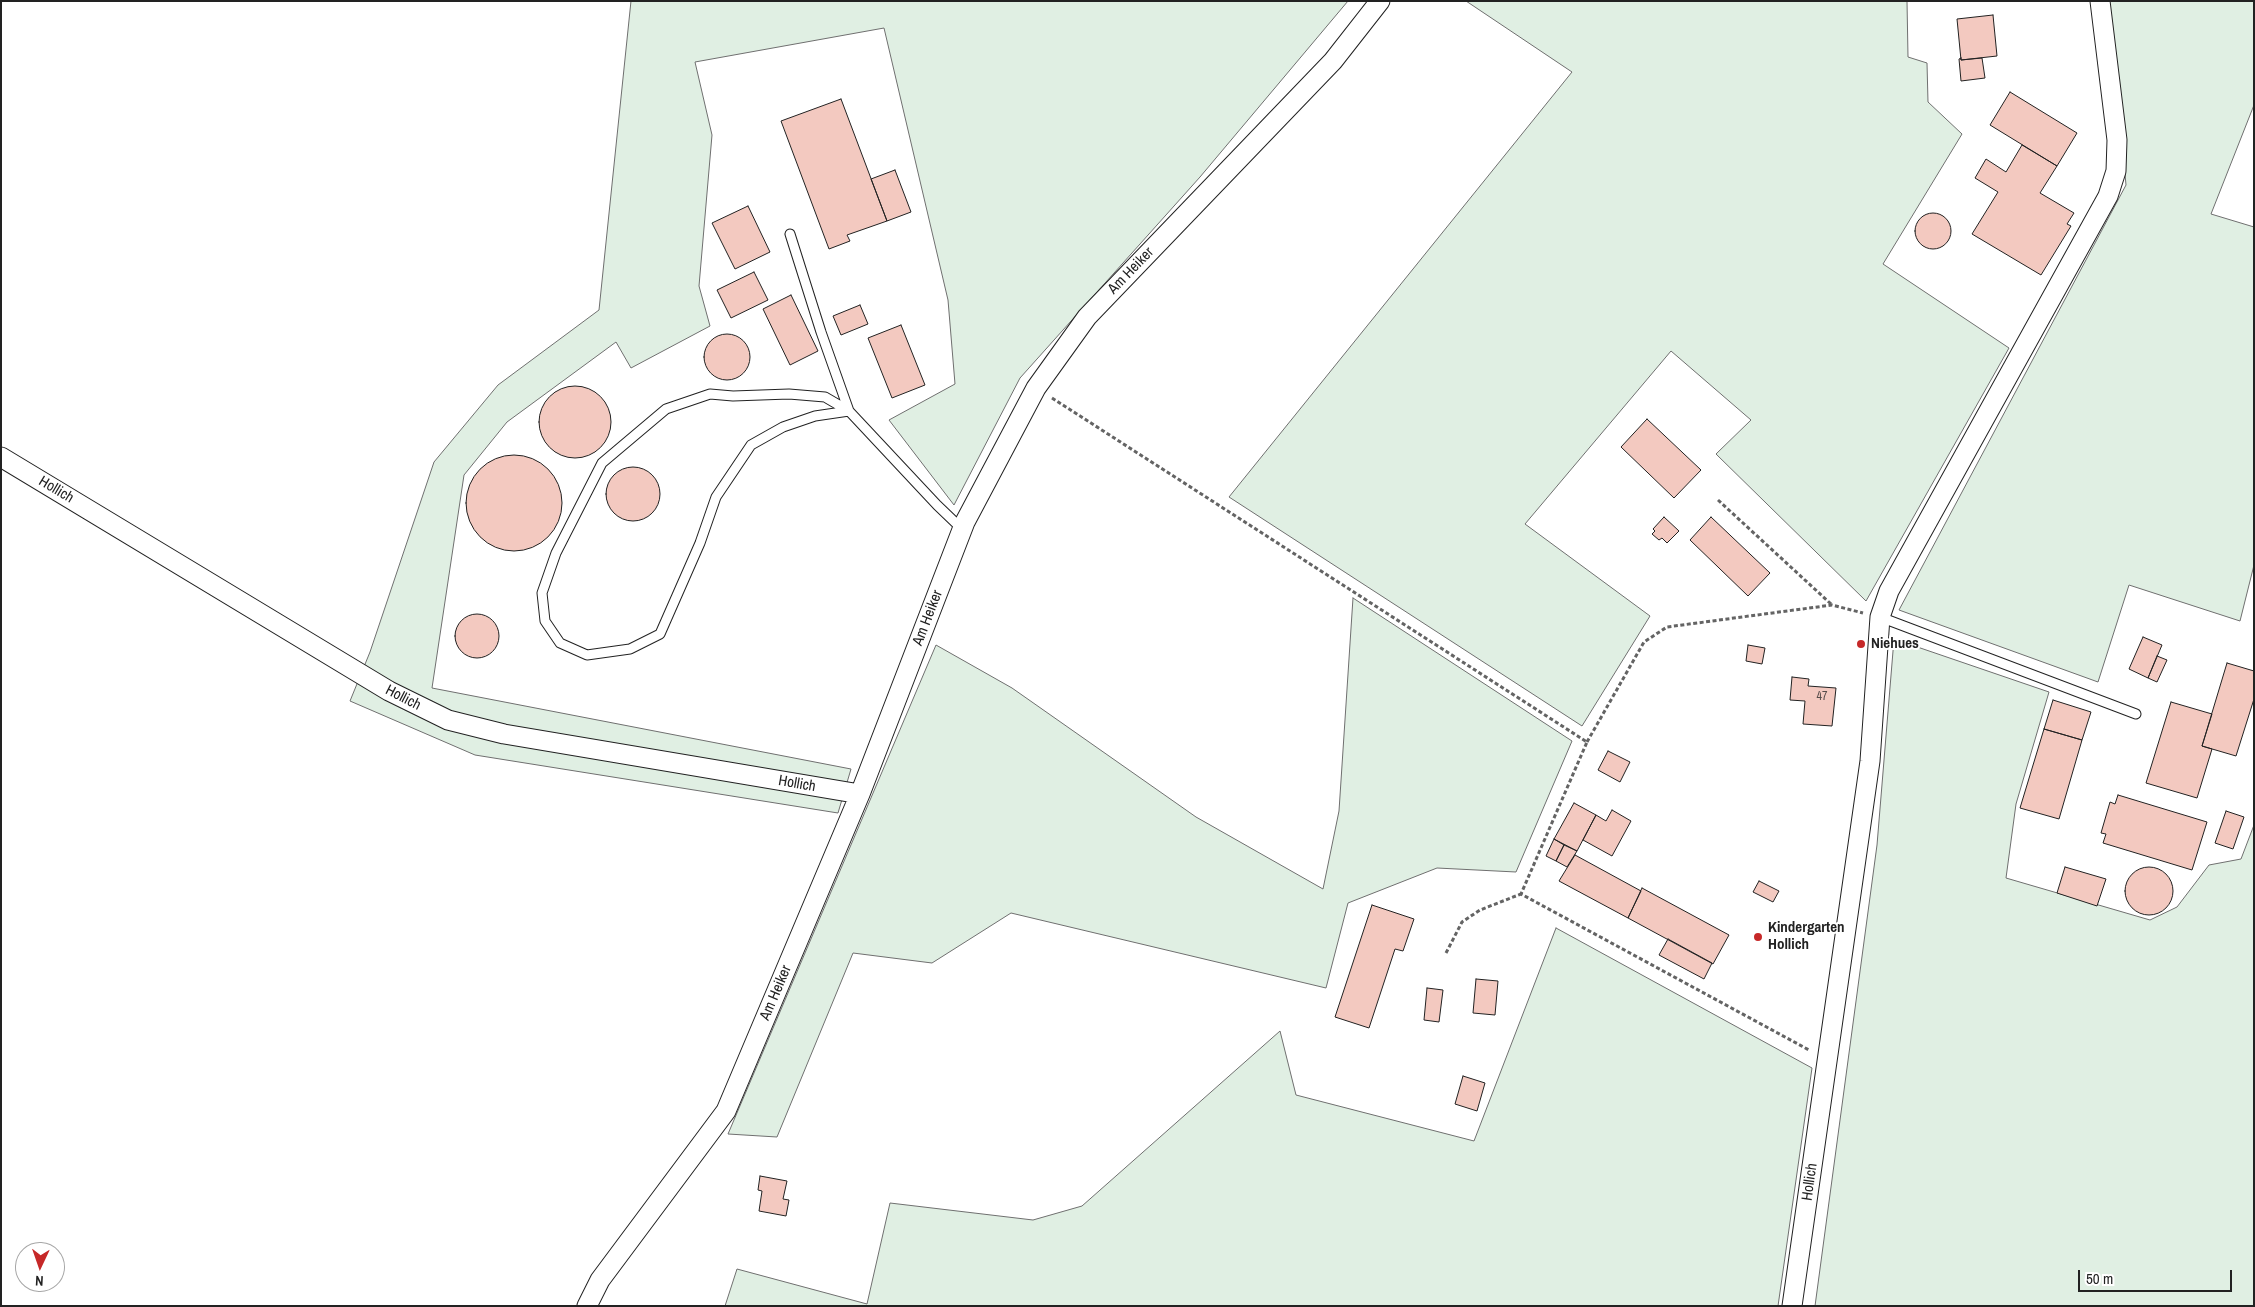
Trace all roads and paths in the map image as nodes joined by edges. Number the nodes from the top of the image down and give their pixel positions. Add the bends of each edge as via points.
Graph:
1 (1380, 1) edge
2 (2100, 1) edge
3 (790, 234) dead end
4 (1036, 388) junction
5 (850, 411) junction
6 (1, 457) edge
7 (1718, 500) dead end
8 (962, 528) junction
9 (1832, 605) junction
10 (1880, 617) junction
11 (2136, 714) dead end
12 (1587, 742) junction
13 (860, 794) junction
14 (1521, 894) junction
15 (1446, 952) dead end
16 (1828, 1058) junction
17 (587, 1306) edge
18 (1792, 1306) edge

1 - 4 street, Am Heiker via 1333,61 1087,316
2 - 10 street, Hollich via 2117,140 2116,171 2108,196 1889,591
3 - 5 lane
4 - 8 street, Am Heiker
4 - 12 path
5 - 5 lane via 815,416 783,427 751,445 716,497 700,543 660,634 630,649 587,655 560,642 544,621 542,593 556,553 602,463 666,409 710,394 789,394 825,397
5 - 8 lane
6 - 13 street, Hollich via 380,686 448,720 504,734
7 - 9 path
8 - 13 street, Am Heiker
9 - 10 path
9 - 12 path via 1667,627 1644,642
10 - 11 lane
10 - 16 street, Hollich via 1870,761
12 - 14 path
13 - 17 street, Am Heiker via 726,1111 600,1280
14 - 15 path via 1480,910 1462,922
14 - 16 path via 1786,1039
16 - 18 street, Hollich

